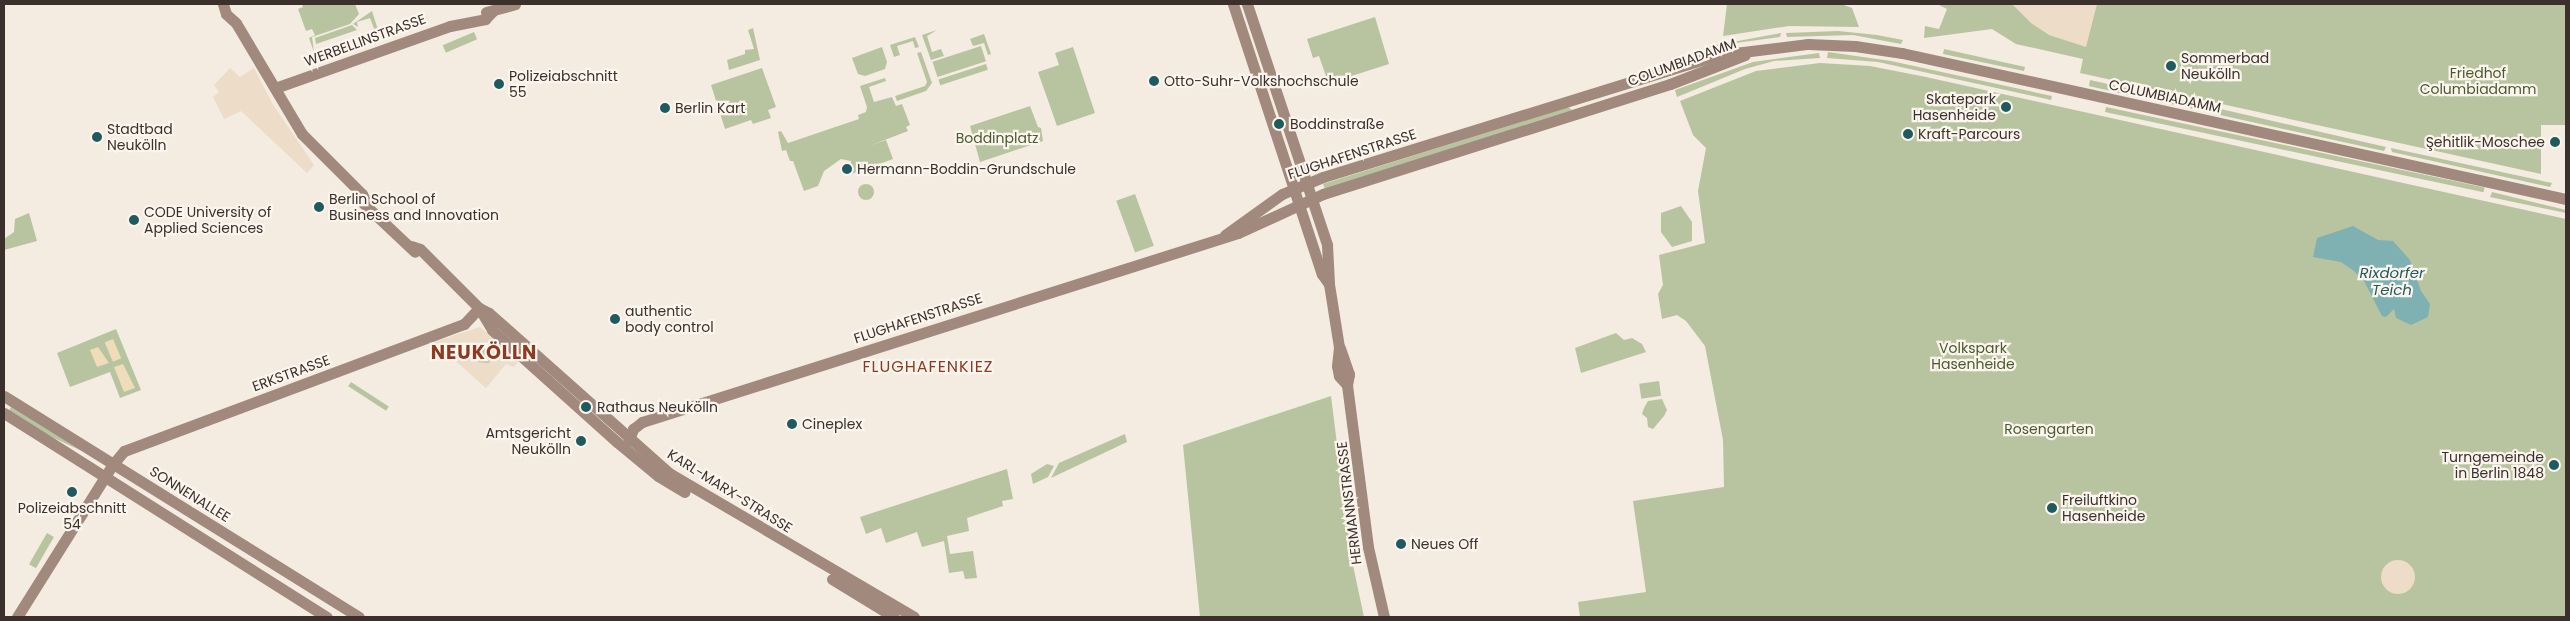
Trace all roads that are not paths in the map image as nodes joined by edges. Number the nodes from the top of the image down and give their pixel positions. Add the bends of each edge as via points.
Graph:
1 (224, 4) edge
2 (515, 4) edge
3 (1233, 4) edge
4 (1247, 4) edge
5 (1756, 51) junction
6 (1614, 86) joint
7 (275, 88) junction
8 (1573, 99) junction
9 (1618, 102) joint
10 (1578, 114) junction
11 (1307, 182) junction
12 (1294, 188) junction
13 (1312, 199) junction
14 (2566, 199) edge
15 (1299, 205) junction
16 (1225, 235) junction
17 (1329, 284) junction
18 (479, 308) junction
19 (4, 396) edge
20 (4, 413) edge
21 (613, 438) junction
22 (629, 440) junction
23 (637, 460) junction
24 (113, 464) junction
25 (104, 477) junction
26 (830, 574) junction
27 (17, 617) edge
28 (327, 617) edge
29 (359, 617) edge
30 (894, 617) edge
31 (914, 617) edge
32 (1384, 617) edge

1 - 7 main road, KARL-MARX-STRASSE via 234,13 236,23
2 - 7 main road, WERBELLINSTRASSE via 492,12 486,19 466,22
3 - 12 main road, HERMANNSTRASSE
4 - 11 main road, HERMANNSTRASSE
5 - 6 main road, COLUMBIADAMM via 1718,55
5 - 9 main road, COLUMBIADAMM
5 - 14 main road, COLUMBIADAMM via 1823,44 1887,50
6 - 8 main road, FLUGHAFENSTRASSE
7 - 18 main road, KARL-MARX-STRASSE via 315,159
8 - 10 main road
8 - 11 main road, FLUGHAFENSTRASSE
9 - 10 main road, FLUGHAFENSTRASSE
10 - 13 main road, FLUGHAFENSTRASSE
11 - 12 main road, FLUGHAFENSTRASSE
11 - 13 main road, HERMANNSTRASSE
12 - 15 main road, HERMANNSTRASSE
12 - 16 main road, FLUGHAFENSTRASSE via 1259,208
13 - 15 main road, FLUGHAFENSTRASSE
13 - 17 main road, HERMANNSTRASSE via 1327,245
15 - 16 main road, FLUGHAFENSTRASSE via 1238,233
15 - 17 main road, HERMANNSTRASSE via 1322,274
16 - 22 main road, FLUGHAFENSTRASSE via 642,422
17 - 32 main road, HERMANNSTRASSE via 1339,347 1347,364 1347,385 1371,562
18 - 21 main road, KARL-MARX-STRASSE via 492,330
18 - 22 main road, KARL-MARX-STRASSE
18 - 24 main road, ERKSTRASSE via 464,324 124,451
19 - 24 main road, SONNENALLEE
20 - 25 main road
21 - 22 main road
21 - 23 main road, KARL-MARX-STRASSE
22 - 23 main road
22 - 26 main road, KARL-MARX-STRASSE via 682,482
23 - 26 main road, KARL-MARX-STRASSE via 667,481
24 - 25 main road, ERKSTRASSE
24 - 29 main road, SONNENALLEE
25 - 27 main road, ERKSTRASSE
25 - 28 main road
26 - 30 main road, KARL-MARX-STRASSE
26 - 31 main road, KARL-MARX-STRASSE

